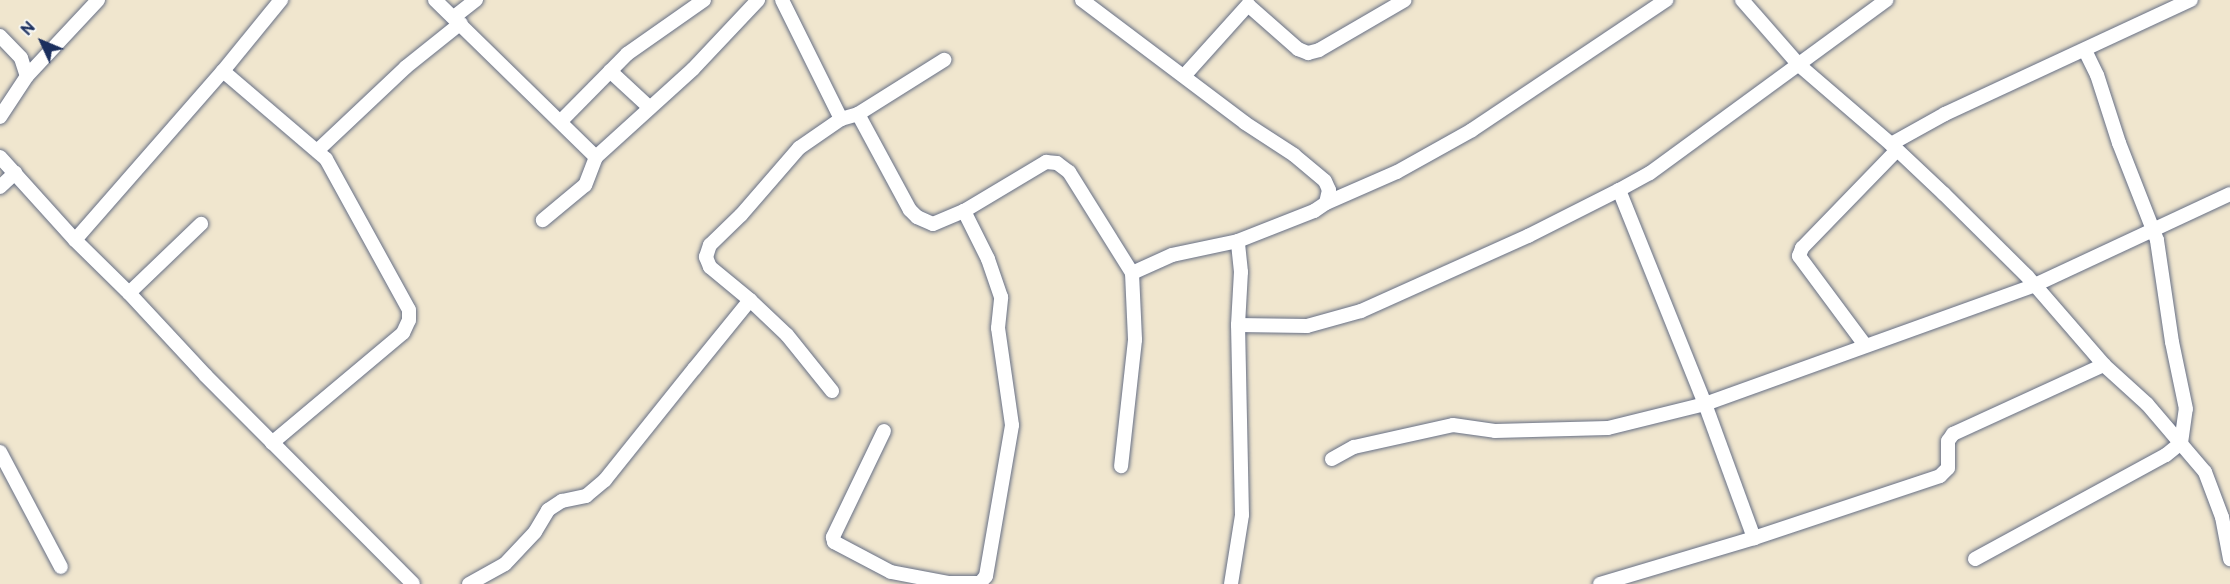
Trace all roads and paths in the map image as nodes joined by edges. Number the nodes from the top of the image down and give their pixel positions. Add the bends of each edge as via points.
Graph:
1 (98, 0) edge
2 (281, 0) edge
3 (435, 0) edge
4 (476, 0) edge
5 (704, 0) edge
6 (758, 0) edge
7 (782, 0) edge
8 (1082, 0) edge
9 (1405, 0) edge
10 (1666, 0) edge
11 (1742, 0) edge
12 (1886, 0) edge
13 (2191, 0) edge
14 (1249, 3) edge
15 (457, 20) junction
16 (0, 36) edge
17 (2085, 50) junction
18 (44, 57) junction
19 (21, 58) junction
20 (944, 60) dead end
21 (1799, 65) junction
22 (610, 70) junction
23 (223, 72) junction
24 (27, 76) junction
25 (1184, 76) junction
26 (650, 108) junction
27 (858, 114) junction
28 (0, 117) edge
29 (841, 119) junction
30 (561, 121) junction
31 (1894, 147) junction
32 (318, 150) junction
33 (0, 157) edge
34 (597, 157) junction
35 (15, 173) junction
36 (0, 187) edge
37 (1619, 190) junction
38 (2230, 194) edge
39 (1326, 203) junction
40 (964, 211) junction
41 (543, 220) dead end
42 (201, 224) dead end
43 (2153, 228) junction
44 (75, 240) junction
45 (1238, 241) junction
46 (1132, 273) junction
47 (2035, 285) junction
48 (129, 292) junction
49 (750, 300) junction
50 (1238, 325) junction
51 (1865, 345) junction
52 (2104, 365) junction
53 (832, 391) dead end
54 (1705, 404) junction
55 (884, 431) dead end
56 (272, 443) junction
57 (2181, 443) junction
58 (0, 452) edge
59 (1332, 459) dead end
60 (1121, 466) dead end
61 (1754, 538) junction
62 (1975, 559) dead end
63 (2230, 559) edge
64 (61, 567) dead end
65 (413, 584) edge
66 (469, 584) edge
67 (1231, 584) edge
68 (1600, 584) edge

1 - 18 street
2 - 23 street
3 - 15 street
4 - 15 street
5 - 22 street
6 - 26 street
7 - 29 street
8 - 25 street
9 - 14 street via 1308,53 1298,49
10 - 39 street via 1472,130 1397,172
11 - 21 street
12 - 21 street
13 - 17 street
14 - 25 street
15 - 30 street
15 - 32 street
16 - 19 street
17 - 31 street via 1945,114
17 - 43 street
18 - 19 street
18 - 24 street
19 - 24 street
20 - 27 street
21 - 31 street
21 - 37 street via 1650,173
22 - 26 street
22 - 30 street
23 - 32 street
23 - 44 street
24 - 28 street
25 - 39 street via 1325,181 1329,190
26 - 34 street
27 - 29 street
27 - 40 street via 917,217 933,224
29 - 49 street via 799,148 710,245 706,257 710,267
30 - 34 street
31 - 47 street
31 - 51 street via 1799,256
32 - 56 street via 409,310 409,320 403,333
33 - 35 street
34 - 41 street via 585,185
35 - 36 street
35 - 44 street
37 - 50 street via 1362,311 1307,326
37 - 54 street
38 - 43 street
39 - 45 street
40 - 46 street via 1046,162 1057,163 1069,172
40 - 55 street via 988,259 1001,297 998,328 1012,424 986,576 980,583 948,583 891,572 834,542
42 - 48 street
43 - 47 street
43 - 57 street via 2186,409
44 - 48 street
45 - 46 street via 1172,255
45 - 50 street
46 - 60 street via 1135,340
47 - 51 street
47 - 52 street
48 - 56 street
49 - 53 street via 787,335
49 - 66 street via 604,480 586,496 562,501 548,510 535,532 505,564
50 - 67 street via 1242,515
51 - 54 street
52 - 57 street
52 - 61 street via 1953,434 1948,441 1948,468 1940,476
54 - 59 street via 1608,428 1495,432 1453,425 1354,447
54 - 61 street
56 - 65 street
57 - 62 street via 2166,455
57 - 63 street via 2205,472 2222,517
58 - 64 street
61 - 68 street

